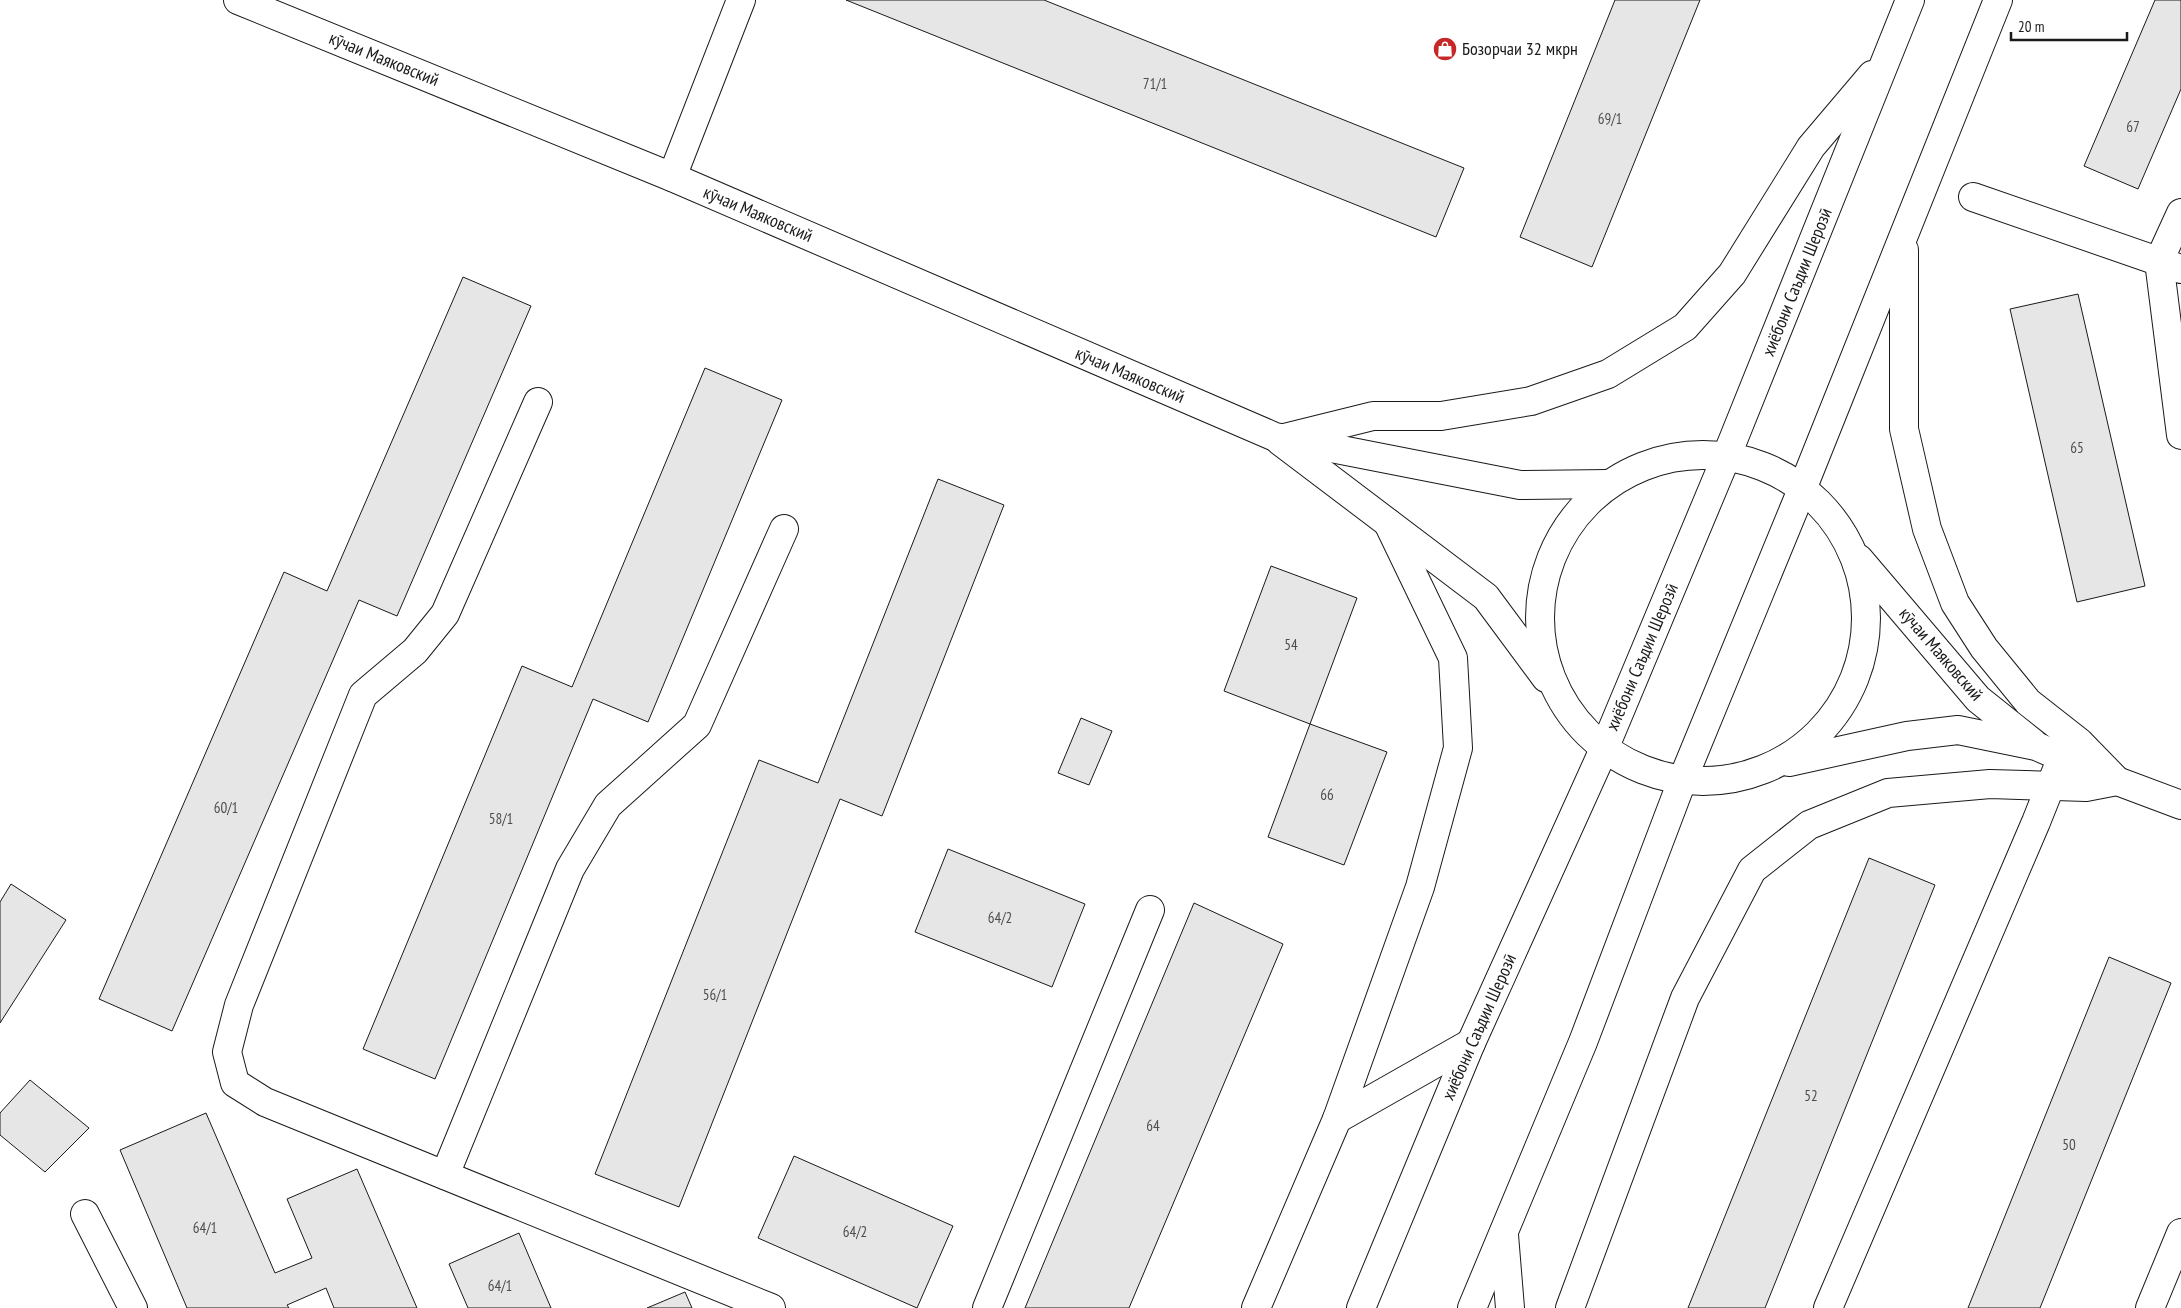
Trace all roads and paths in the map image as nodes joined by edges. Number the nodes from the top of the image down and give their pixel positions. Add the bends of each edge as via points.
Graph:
1 (238, 0) edge
2 (741, 0) edge
3 (1910, 0) edge
4 (1998, 0) edge
5 (267, 6) edge
6 (1887, 57) junction
7 (672, 177) junction
8 (1973, 197) dead end
9 (2181, 213) edge
10 (1904, 234) junction
11 (2170, 265) edge
12 (538, 402) dead end
13 (2181, 435) edge
14 (1277, 438) junction
15 (1727, 455) junction
16 (1608, 484) junction
17 (1803, 487) junction
18 (1388, 523) junction
19 (784, 529) dead end
20 (1854, 553) junction
21 (1559, 696) junction
22 (2036, 746) junction
23 (1604, 749) junction
24 (2062, 758) junction
25 (1778, 764) junction
26 (1682, 781) junction
27 (2117, 781) junction
28 (2051, 786) junction
29 (2181, 805) edge
30 (1150, 910) dead end
31 (1471, 1043) junction
32 (1336, 1119) junction
33 (445, 1175) junction
34 (85, 1214) dead end
35 (1504, 1231) junction
36 (2181, 1233) edge
37 (133, 1308) edge
38 (771, 1308) edge
39 (987, 1308) edge
40 (1256, 1308) edge
41 (1361, 1308) edge
42 (1472, 1308) edge
43 (1510, 1308) edge
44 (1570, 1308) edge
45 (1828, 1308) edge
46 (2150, 1308) edge

1 - 5 street, кӯчаи Маяковский
2 - 7 street
3 - 6 street, хиёбони Саъдии Шерозӣ
4 - 10 street
5 - 7 street, кӯчаи Маяковский
6 - 14 street via 1811,147 1732,274 1685,326 1608,374 1531,401 1441,416 1373,416
6 - 15 street, хиёбони Саъдии Шерозӣ
7 - 14 street, кӯчаи Маяковский
8 - 11 street
9 - 11 street
10 - 17 street
10 - 27 street via 1904,429 1927,529 1955,603 1984,648 2028,702 2079,742
11 - 13 street
12 - 33 street via 446,614 415,651 363,694 239,1005 227,1052 235,1083 266,1102
14 - 16 street, кӯчаи Маяковский via 1520,485
14 - 18 street, кӯчаи Маяковский
15 - 16 street, кӯчаи Маяковский via 1686,455 1645,464
15 - 17 street, кӯчаи Маяковский via 1767,466
15 - 23 street, хиёбони Саъдии Шерозӣ
16 - 21 street, кӯчаи Маяковский via 1574,517 1551,558 1540,605 1543,652
17 - 20 street, кӯчаи Маяковский via 1832,517
17 - 26 street
18 - 21 street, кӯчаи Маяковский via 1486,597
18 - 32 street via 1453,658 1458,748 1420,888
19 - 33 street via 698,725 608,805 570,869
20 - 22 street, кӯчаи Маяковский via 1978,699
20 - 25 street, кӯчаи Маяковский via 1866,601 1864,650 1847,696 1817,735
21 - 23 street, кӯчаи Маяковский via 1578,725
22 - 24 street, кӯчаи Маяковский
22 - 25 street, кӯчаи Маяковский via 1958,730 1907,736
23 - 26 street, кӯчаи Маяковский via 1640,770
23 - 31 street, хиёбони Саъдии Шерозӣ
24 - 27 street, кӯчаи Маяковский
24 - 28 street
25 - 26 street, кӯчаи Маяковский via 1731,780
26 - 35 street via 1583,1042
27 - 28 street via 2086,787
27 - 29 street, кӯчаи Маяковский
28 - 44 street via 1990,784 1888,793 1809,825 1752,870 1685,998
28 - 45 street
30 - 39 street
31 - 32 street
31 - 41 street, хиёбони Саъдии Шерозӣ
32 - 40 street
33 - 38 street
34 - 37 street
35 - 42 street
35 - 43 street
36 - 46 street

